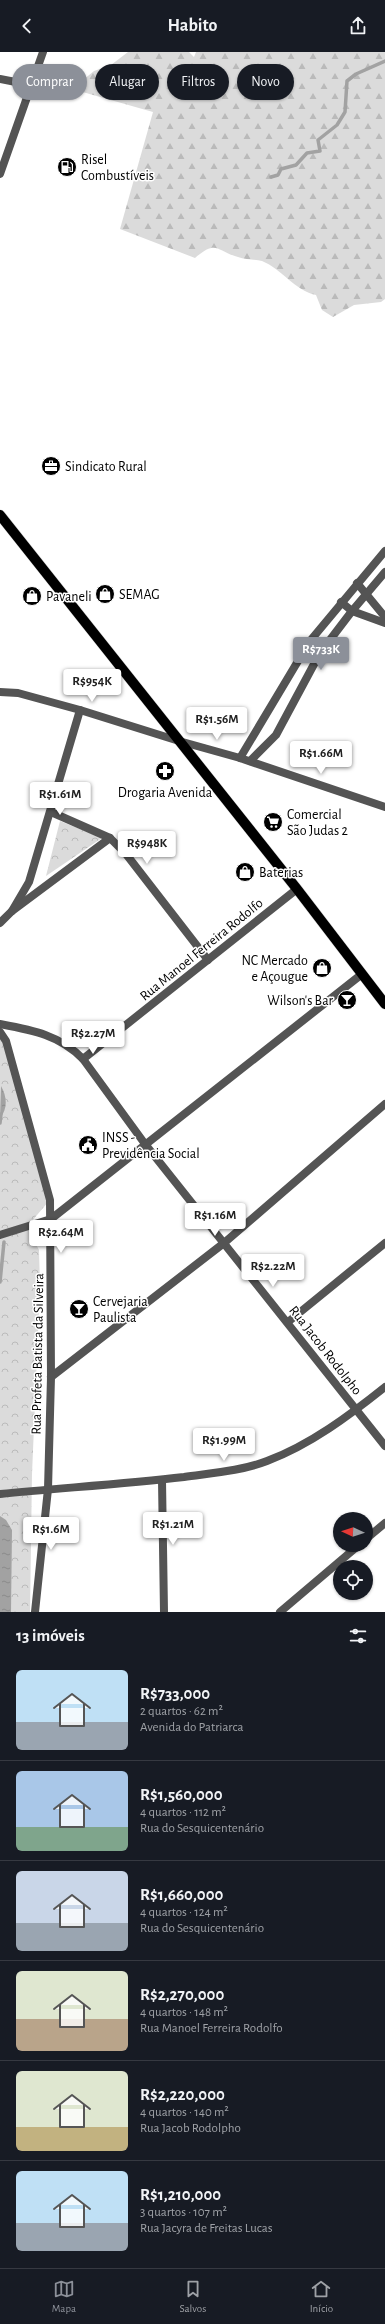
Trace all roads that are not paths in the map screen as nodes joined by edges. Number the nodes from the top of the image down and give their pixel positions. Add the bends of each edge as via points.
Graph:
1 (43, 52) edge
2 (39, 64) edge
3 (0, 79) edge
4 (12, 81) edge
5 (26, 100) edge
6 (0, 174) edge
7 (0, 515) edge
8 (385, 551) edge
9 (385, 572) edge
10 (357, 583) junction
11 (366, 593) junction
12 (340, 602) junction
13 (352, 610) junction
14 (385, 616) edge
15 (385, 623) edge
16 (0, 692) edge
17 (80, 710) junction
18 (179, 742) junction
19 (240, 758) junction
20 (250, 761) junction
21 (385, 808) edge
22 (51, 812) junction
23 (110, 838) junction
24 (297, 889) junction
25 (12, 911) junction
26 (0, 923) edge
27 (208, 960) junction
28 (362, 974) junction
29 (385, 1004) edge
30 (0, 1024) edge
31 (0, 1032) edge
32 (83, 1059) junction
33 (385, 1104) edge
34 (145, 1144) junction
35 (51, 1219) junction
36 (0, 1235) edge
37 (224, 1243) junction
38 (385, 1243) edge
39 (288, 1322) junction
40 (51, 1377) junction
41 (385, 1387) edge
42 (357, 1410) junction
43 (385, 1446) edge
44 (162, 1480) junction
45 (48, 1489) junction
46 (0, 1494) edge
47 (385, 1523) edge
48 (373, 1533) edge
49 (351, 1552) edge
50 (35, 1612) edge
51 (164, 1612) edge
52 (280, 1612) edge

1 - 2 street
3 - 4 street
5 - 6 street
7 - 18 main road
8 - 10 street
9 - 11 street
10 - 11 street
10 - 12 street
11 - 13 street
11 - 14 street
12 - 13 street
12 - 19 street via 310,641
13 - 15 street
13 - 20 street via 320,653 276,735
16 - 17 street via 18,693
17 - 18 street
17 - 22 street
18 - 19 street
18 - 24 main road
19 - 20 street
20 - 21 street
22 - 23 street
22 - 25 street via 30,882
23 - 25 street
23 - 27 street via 126,854
24 - 27 street, Rua Manoel Ferreira Rodolfo
24 - 28 main road
25 - 26 street
27 - 32 street, Rua Manoel Ferreira Rodolfo
28 - 29 main road
28 - 34 street
30 - 32 street, Rua Jacob Rodolpho via 55,1037 72,1047
31 - 35 street, Rua Profeta Batista da Silveira via 6,1041 50,1200
32 - 34 street, Rua Jacob Rodolpho
33 - 37 street
34 - 35 street
34 - 37 street, Rua Jacob Rodolpho
35 - 36 street
35 - 40 street, Rua Profeta Batista da Silveira
37 - 39 street, Rua Jacob Rodolpho
37 - 40 street
38 - 39 street
39 - 42 street, Rua Jacob Rodolpho
40 - 45 street, Rua Profeta Batista da Silveira
41 - 42 street
42 - 43 street, Rua Jacob Rodolpho
42 - 44 street via 294,1449 267,1462 229,1471
44 - 45 street
44 - 51 street
45 - 46 street
45 - 50 street, Rua Profeta Batista da Silveira
47 - 48 street
49 - 52 street

